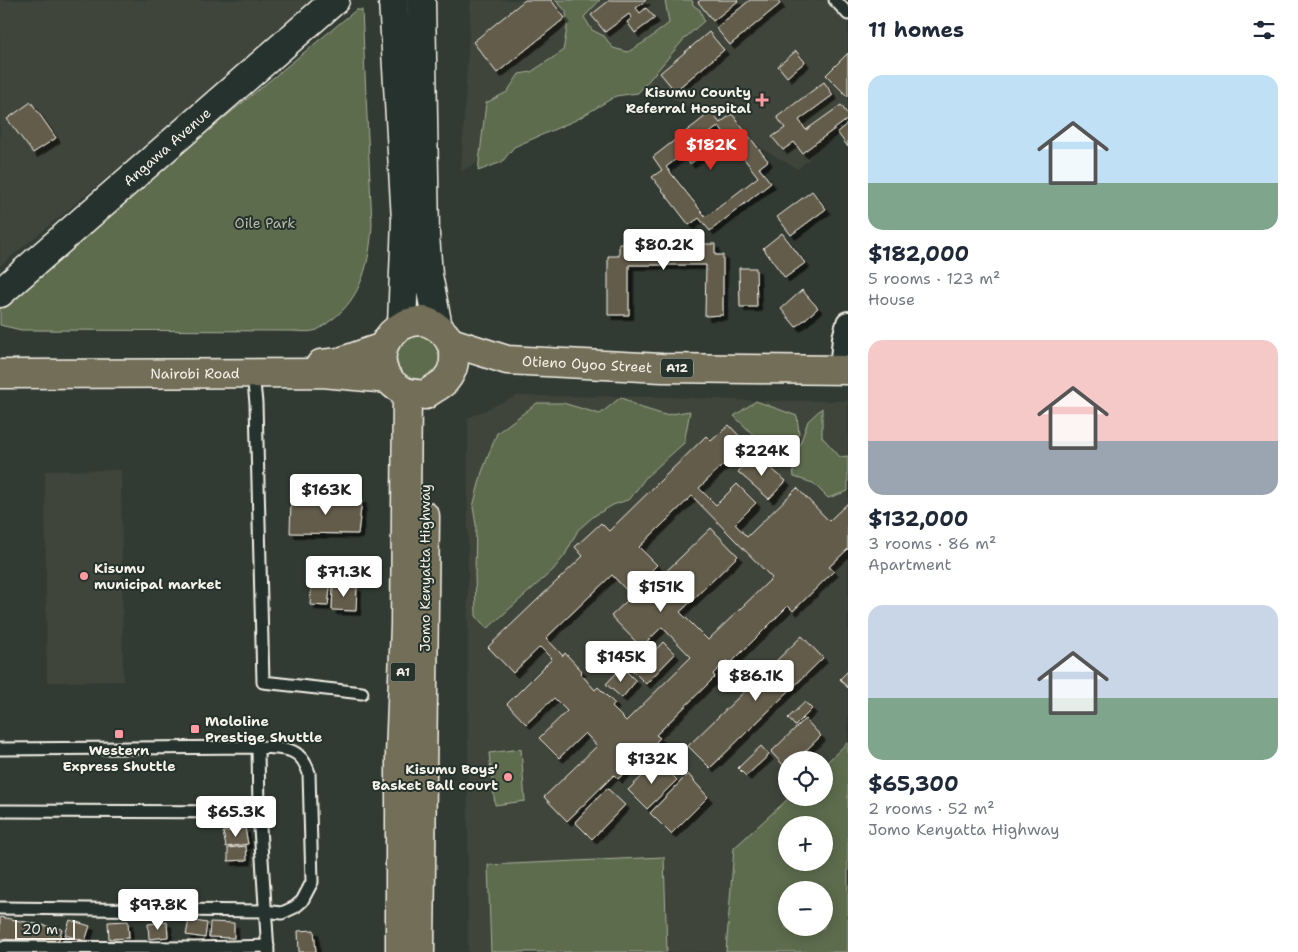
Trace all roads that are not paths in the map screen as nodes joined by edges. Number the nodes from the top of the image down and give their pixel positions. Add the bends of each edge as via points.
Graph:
1 (335, 0) edge
2 (394, 0) edge
3 (421, 0) edge
4 (835, 0) edge
5 (848, 14) edge
6 (0, 293) edge
7 (848, 323) edge
8 (402, 325) junction
9 (444, 335) junction
10 (383, 347) junction
11 (507, 360) junction
12 (845, 370) edge
13 (253, 372) junction
14 (450, 372) junction
15 (0, 373) edge
16 (407, 389) junction
17 (362, 694) dead end
18 (258, 747) junction
19 (0, 749) edge
20 (412, 756) junction
21 (0, 811) edge
22 (259, 812) junction
23 (0, 908) edge
24 (264, 911) junction
25 (268, 949) edge
26 (0, 950) edge
27 (61, 950) edge
28 (193, 950) edge
29 (400, 952) edge
30 (420, 952) edge

1 - 6 main road, Angawa Avenue
2 - 8 main road via 406,220
3 - 9 main road via 424,235 428,275
4 - 5 lane
7 - 12 street via 844,338
8 - 9 highway via 424,321
8 - 10 highway via 394,330
9 - 11 highway
9 - 14 highway via 454,352
10 - 15 highway, Nairobi Road via 340,362 323,364
10 - 16 highway, A1 via 384,369
11 - 12 highway, Otieno Oyoo Street / A12 via 662,368
11 - 14 highway
13 - 15 highway, Nairobi Road
13 - 16 highway, Nairobi Road via 322,373
13 - 17 lane via 263,682
14 - 16 highway via 444,382
16 - 20 highway, Jomo Kenyatta Highway / A1
18 - 19 lane
18 - 22 lane
18 - 24 lane via 290,750 306,762 309,773 312,882 295,907 282,913
20 - 29 highway, Jomo Kenyatta Highway / A1
20 - 30 highway, Jomo Kenyatta Highway / A1
21 - 22 lane
22 - 24 lane
23 - 24 lane
24 - 25 lane
25 - 28 lane
26 - 27 lane via 5,947
27 - 28 lane

